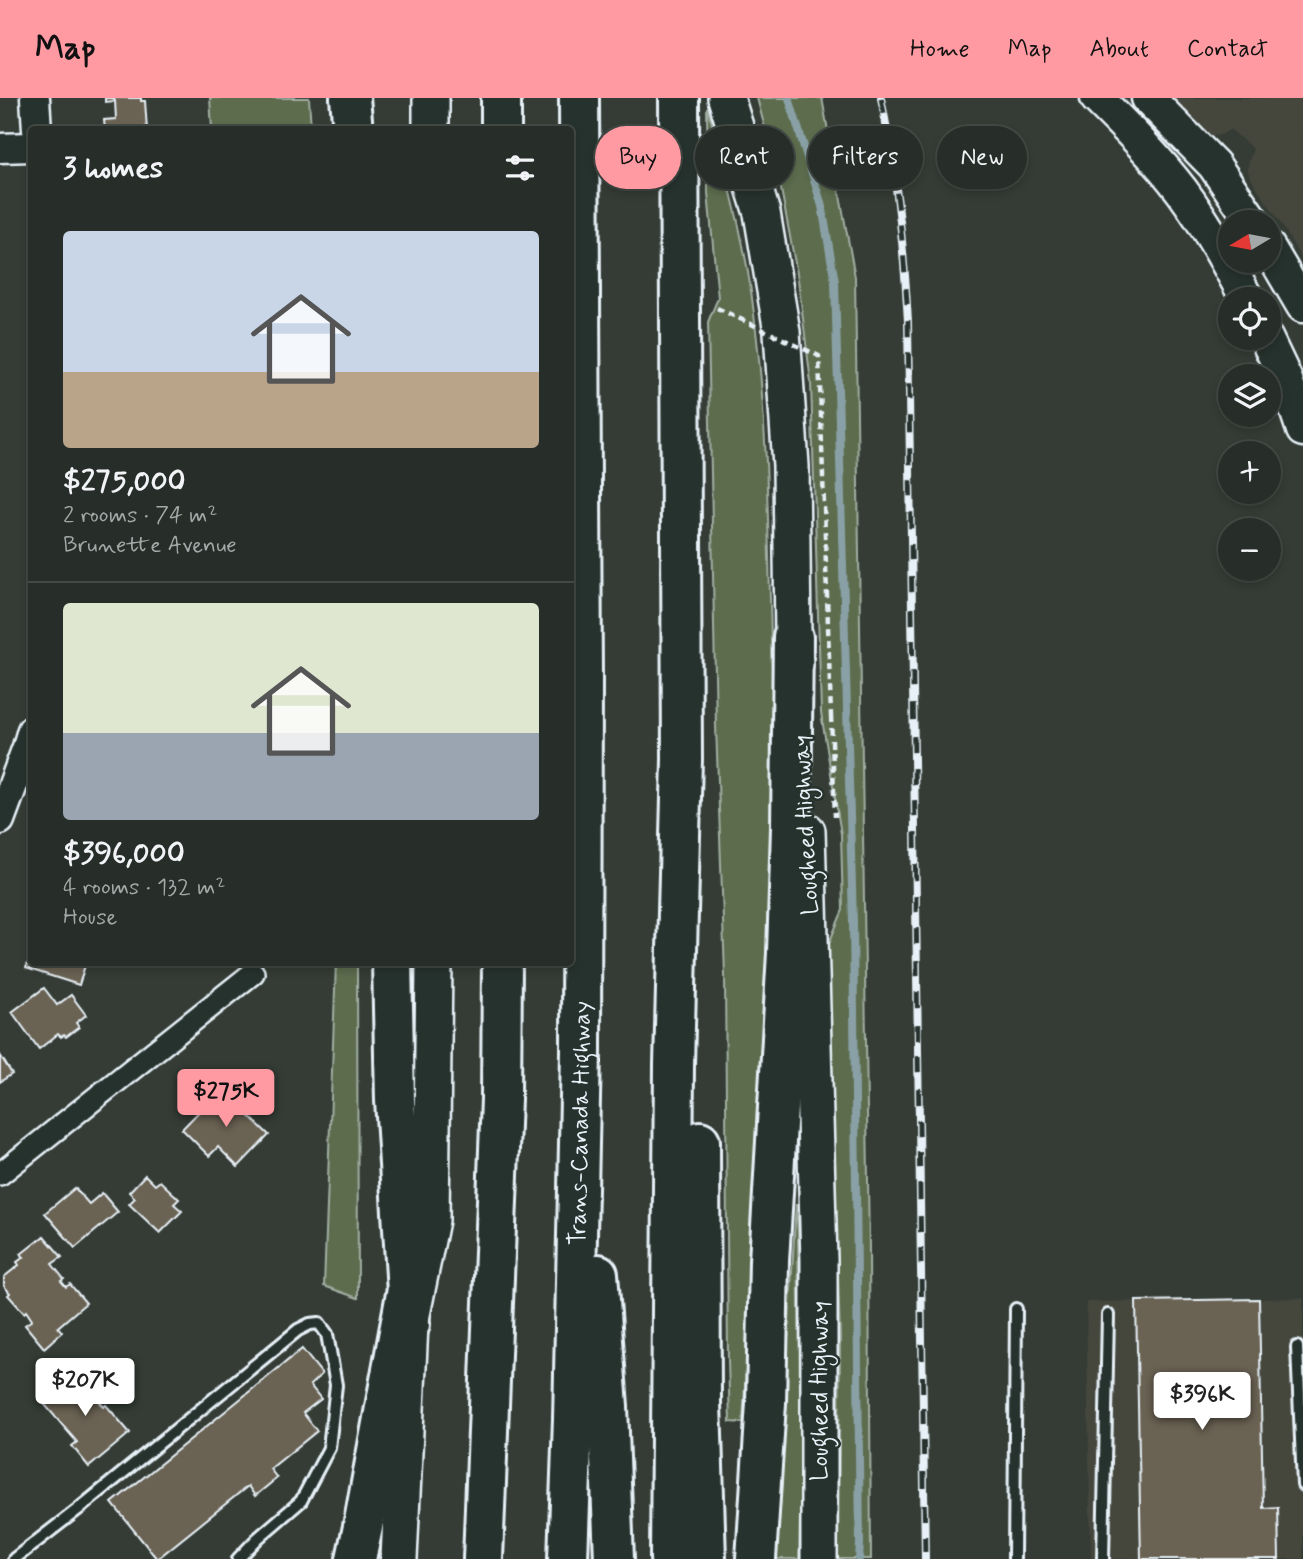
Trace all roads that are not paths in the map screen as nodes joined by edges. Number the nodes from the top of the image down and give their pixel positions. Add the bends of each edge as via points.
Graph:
1 (35, 98) edge
2 (350, 98) edge
3 (431, 98) edge
4 (501, 98) edge
5 (579, 98) edge
6 (679, 98) edge
7 (726, 98) edge
8 (1097, 98) edge
9 (1148, 98) edge
10 (37, 126) edge
11 (352, 126) edge
12 (431, 126) edge
13 (501, 126) edge
14 (0, 148) edge
15 (28, 148) edge
16 (1245, 210) edge
17 (1281, 268) edge
18 (1240, 287) edge
19 (1303, 306) edge
20 (1272, 350) edge
21 (1303, 430) edge
22 (793, 637) junction
23 (28, 744) edge
24 (682, 759) junction
25 (0, 820) edge
26 (391, 966) edge
27 (434, 966) edge
28 (502, 966) edge
29 (253, 968) edge
30 (581, 1052) junction
31 (0, 1174) edge
32 (409, 1308) junction
33 (1016, 1309) dead end
34 (1108, 1315) dead end
35 (1297, 1347) dead end
36 (1303, 1485) edge
37 (14, 1559) edge
38 (238, 1559) edge
39 (356, 1559) edge
40 (398, 1559) edge
41 (483, 1559) edge
42 (568, 1559) edge
43 (614, 1559) edge
44 (670, 1559) edge
45 (706, 1559) edge
46 (756, 1559) edge
47 (819, 1559) edge
48 (1014, 1559) edge
49 (1103, 1559) edge

1 - 10 street
2 - 11 highway
3 - 12 main road
4 - 13 highway
5 - 30 highway, Trans-Canada Highway
6 - 24 highway
7 - 22 main road, Lougheed Highway via 762,213 782,332 791,466
8 - 18 main road via 1182,191
9 - 16 main road via 1214,165
14 - 15 street
17 - 19 main road
20 - 21 main road
22 - 46 highway via 787,953
22 - 47 main road, Lougheed Highway via 807,827 819,1260
23 - 25 street
24 - 44 highway
24 - 45 highway via 699,1064
26 - 32 highway
27 - 32 main road via 430,1220
28 - 41 highway
29 - 31 street
30 - 42 highway, Trans-Canada Highway
30 - 43 highway via 608,1407
32 - 39 highway
32 - 40 main road
33 - 48 lane
34 - 49 lane
35 - 36 lane
37 - 38 lane via 298,1330 319,1323 327,1334 337,1385 329,1448 301,1501

